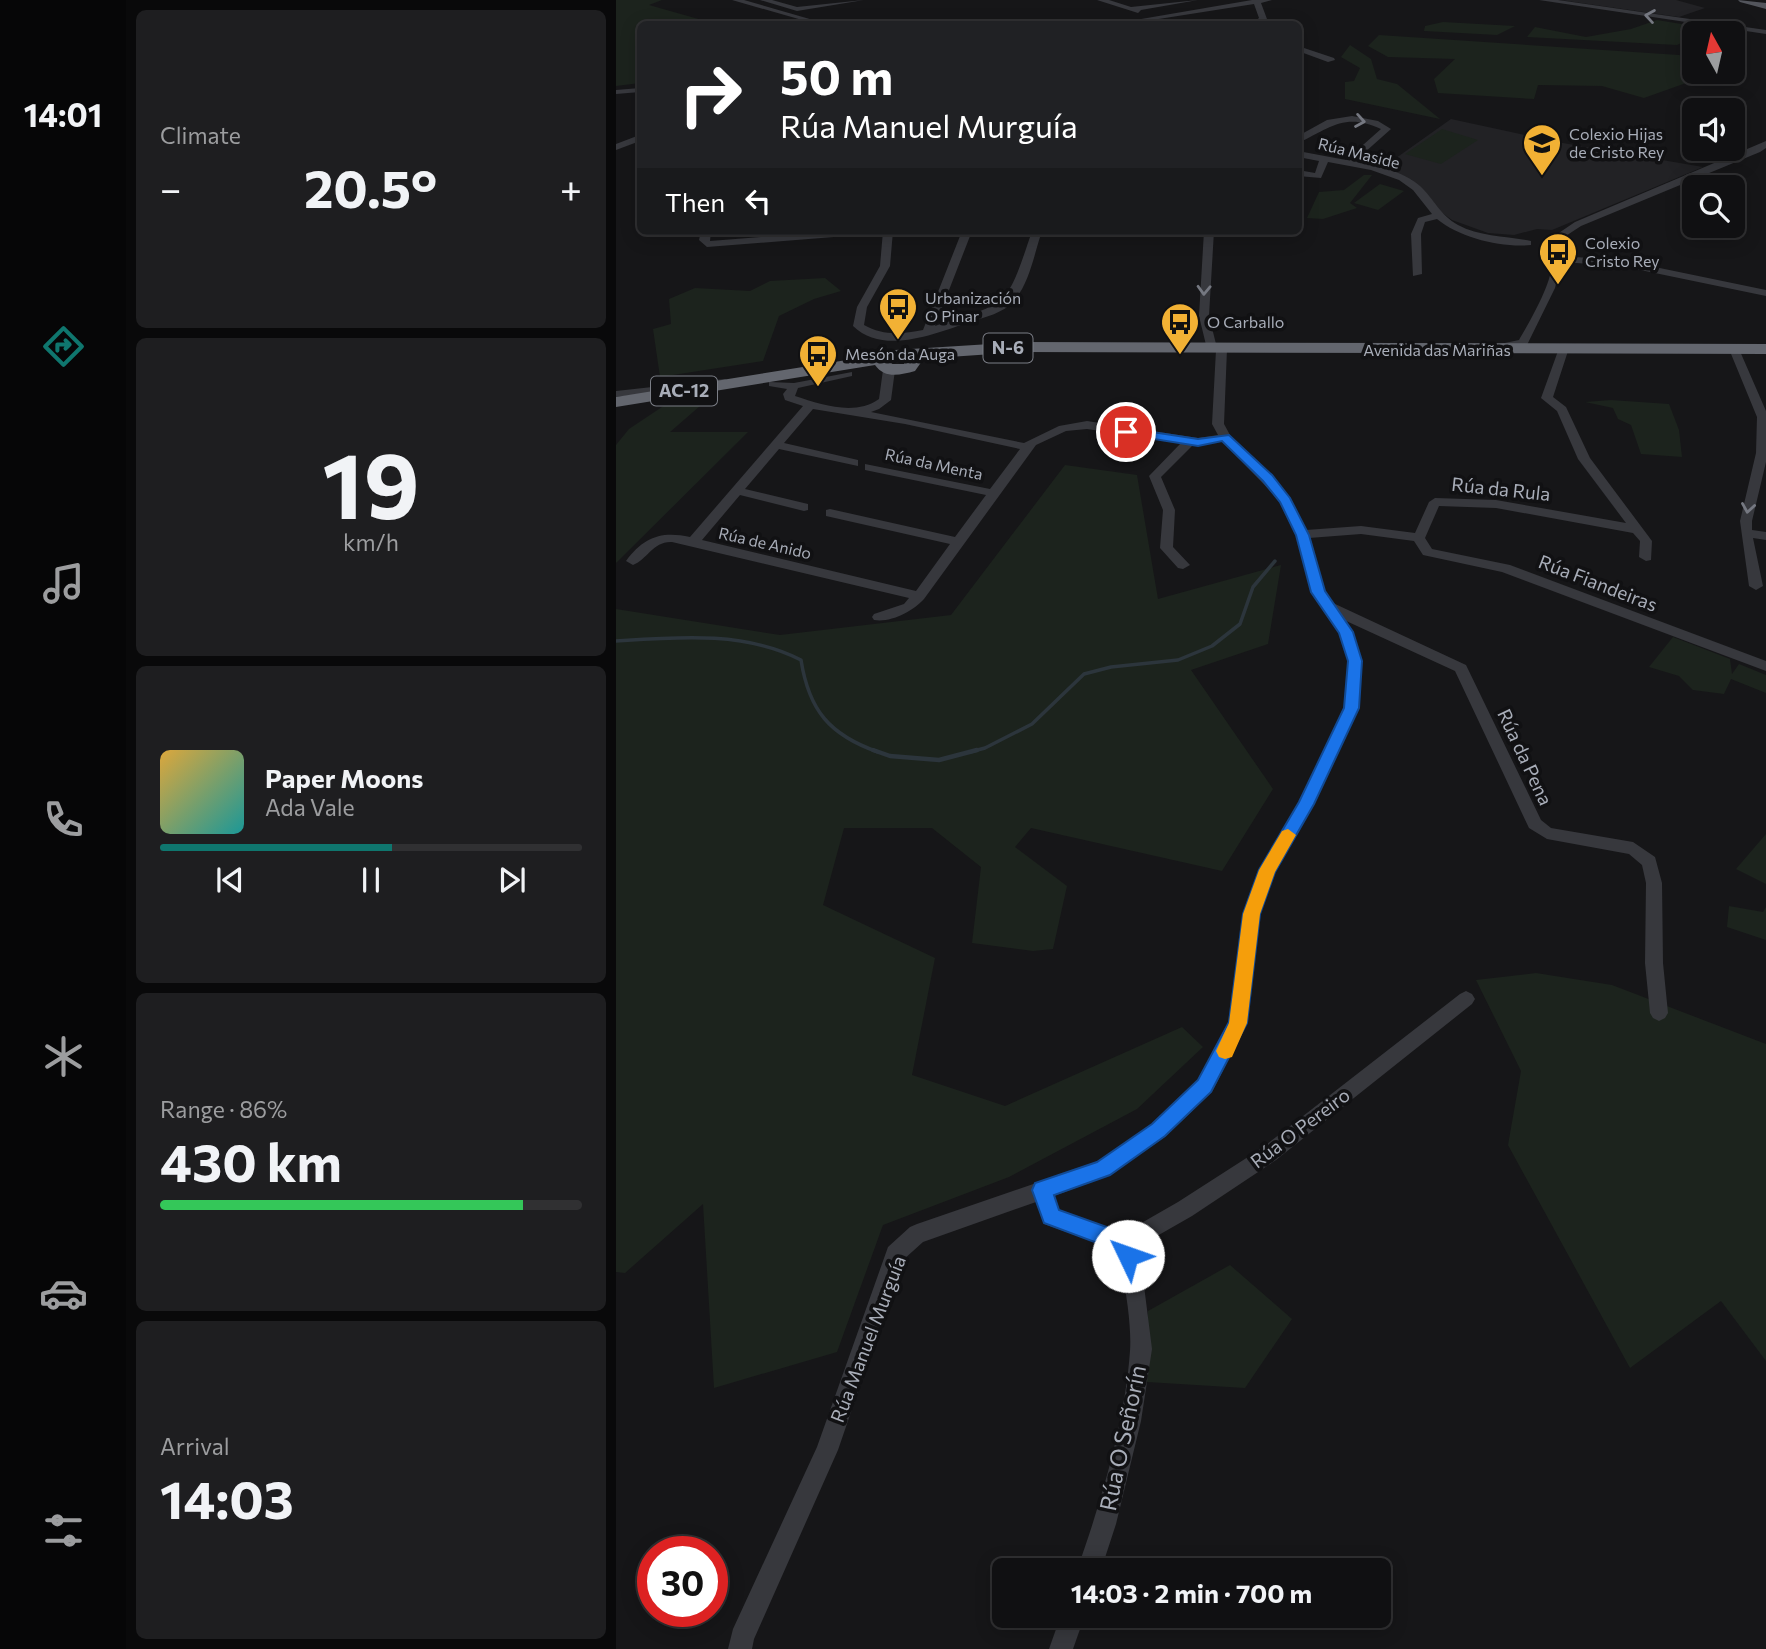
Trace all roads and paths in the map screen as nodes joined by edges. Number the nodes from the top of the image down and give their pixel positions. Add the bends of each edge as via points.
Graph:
1 (736, 0) edge
2 (764, 0) edge
3 (860, 0) edge
4 (1101, 0) edge
5 (1194, 0) edge
6 (1268, 0) edge
7 (1543, 0) edge
8 (1743, 0) edge
9 (1257, 1) edge
10 (1766, 5) edge
11 (1131, 9) junction
12 (1162, 17) junction
13 (812, 21) edge
14 (1136, 21) edge
15 (1260, 21) edge
16 (1766, 32) edge
17 (1302, 50) edge
18 (1331, 61) dead end
19 (637, 90) edge
20 (616, 92) edge
21 (1302, 137) edge
22 (637, 139) edge
23 (1766, 144) edge
24 (616, 147) edge
25 (1302, 155) edge
26 (1324, 160) junction
27 (1346, 164) junction
28 (1302, 174) edge
29 (1438, 216) junction
30 (705, 235) edge
31 (821, 235) edge
32 (888, 235) edge
33 (965, 235) edge
34 (1036, 235) edge
35 (1209, 235) edge
36 (1549, 245) junction
37 (1555, 259) junction
38 (1416, 274) dead end
39 (1766, 293) edge
40 (920, 335) junction
41 (1527, 336) junction
42 (996, 348) junction
43 (1109, 349) junction
44 (1217, 349) junction
45 (1734, 349) junction
46 (1766, 349) edge
47 (1411, 350) junction
48 (1645, 350) junction
49 (1563, 351) junction
50 (897, 362) junction
51 (848, 374) junction
52 (752, 380) junction
53 (773, 384) junction
54 (794, 386) junction
55 (616, 394) edge
56 (616, 402) edge
57 (810, 405) junction
58 (616, 409) edge
59 (855, 413) junction
60 (1225, 437) junction
61 (1190, 441) junction
62 (777, 445) junction
63 (1027, 447) junction
64 (854, 463) dead end
65 (869, 467) dead end
66 (738, 491) junction
67 (993, 493) junction
68 (804, 507) dead end
69 (830, 513) dead end
70 (1635, 529) junction
71 (1746, 534) junction
72 (1302, 535) junction
73 (1766, 536) edge
74 (1419, 538) junction
75 (693, 542) junction
76 (958, 542) junction
77 (1646, 557) dead end
78 (633, 561) dead end
79 (1182, 565) dead end
80 (1756, 586) dead end
81 (919, 596) junction
82 (1327, 606) junction
83 (879, 617) dead end
84 (1766, 666) edge
85 (1466, 999) dead end
86 (1659, 1013) dead end
87 (1042, 1190) junction
88 (1125, 1243) junction
89 (1093, 1558) edge
90 (1068, 1628) edge
91 (740, 1649) edge
92 (1061, 1649) edge

1 - 13 street
2 - 3 street via 797,9
4 - 11 street
5 - 11 street
6 - 9 street
16 -> 7 street
8 - 10 main road
9 - 12 street
9 - 15 street
11 - 12 street
12 - 14 street
17 - 18 street
19 - 20 street
21 -> 27 street via 1336,118 1387,129
22 - 24 street
23 - 36 street via 1578,224
25 - 26 street, Rúa Maside
26 - 27 street, Rúa Maside
26 - 28 street via 1318,176
27 - 29 street, Rúa Maside via 1389,173 1414,185
29 - 36 street, Rúa Maside via 1475,235 1528,243 1535,238
29 - 38 street via 1421,219 1416,234
30 - 31 street via 707,244
32 - 40 street via 885,266 862,307 858,326 869,332
33 - 40 street
34 - 40 street via 1007,303
35 -> 44 street via 1204,316
36 - 37 street
37 - 39 street via 1621,263
37 - 41 street via 1547,294
40 - 42 highway via 939,348
40 - 50 highway
41 - 47 street via 1516,346
41 - 48 street via 1538,346
42 - 43 highway, Avenida das Mariñas / N-6
42 - 50 highway, Avenida das Mariñas / N-6
43 - 44 highway, Avenida das Mariñas / N-6
43 - 50 highway, Avenida das Mariñas / N-6 via 968,354
44 - 47 highway, Avenida das Mariñas / N-6
44 - 60 street via 1218,424
45 - 46 highway, Avenida das Mariñas / N-6
45 - 48 highway, Avenida das Mariñas / N-6
45 -> 71 street via 1763,416 1762,453
47 - 49 highway, Avenida das Mariñas / N-6
48 - 49 highway, Avenida das Mariñas / N-6
49 - 70 street via 1547,398 1562,409 1584,458
50 - 51 highway, Avenida das Mariñas / AC-12
50 - 52 highway, Avenida das Mariñas / AC-12
50 - 59 street via 883,402
51 - 53 highway, Avenida das Mariñas / AC-12
51 - 54 street
52 - 55 street, Avenida das Mariñas
52 - 56 highway, Avenida das Mariñas / AC-12
53 - 54 street
53 - 58 highway, Avenida das Mariñas / AC-12
54 - 57 street via 789,398
57 - 59 street
57 - 62 street, Rúa de Anido
59 - 63 street
60 - 61 street
60 - 72 street, Rúa Manuel Murguía via 1286,500
61 - 63 street via 1087,425 1063,428
61 - 79 street via 1155,476 1169,510 1166,548
62 - 64 street
62 - 66 street, Rúa de Anido
63 - 67 street
65 - 67 street, Rúa da Menta
66 - 68 street
66 - 75 street, Rúa de Anido
67 - 76 street
69 - 76 street
70 - 74 street, Rúa da Rula via 1496,504 1435,502
70 - 77 street via 1646,541
71 - 73 street
71 - 80 street
72 - 74 street via 1353,528 1391,530
72 - 82 street, Rúa Manuel Murguía via 1318,592
74 - 84 street, Rúa Fiandeiras via 1428,552 1505,568
75 - 78 street via 664,536
75 - 81 street, Rúa de Anido
76 - 81 street
81 - 83 street via 909,607
82 - 86 street, Rúa da Pena via 1461,668 1535,824 1547,833 1633,848 1649,862 1654,883
82 - 87 street, Rúa Manuel Murguía via 1346,632 1355,661 1351,708 1306,804 1267,870 1251,914 1238,1023 1226,1050 1205,1086 1158,1130 1103,1169
85 - 88 street, Rúa O Pereiro via 1269,1154
87 - 88 street via 1051,1217
87 - 91 street, Rúa Manuel Murguía via 917,1234 895,1254 827,1450
88 - 89 street, Rúa O Señorín via 1141,1349 1130,1421
90 - 92 street

